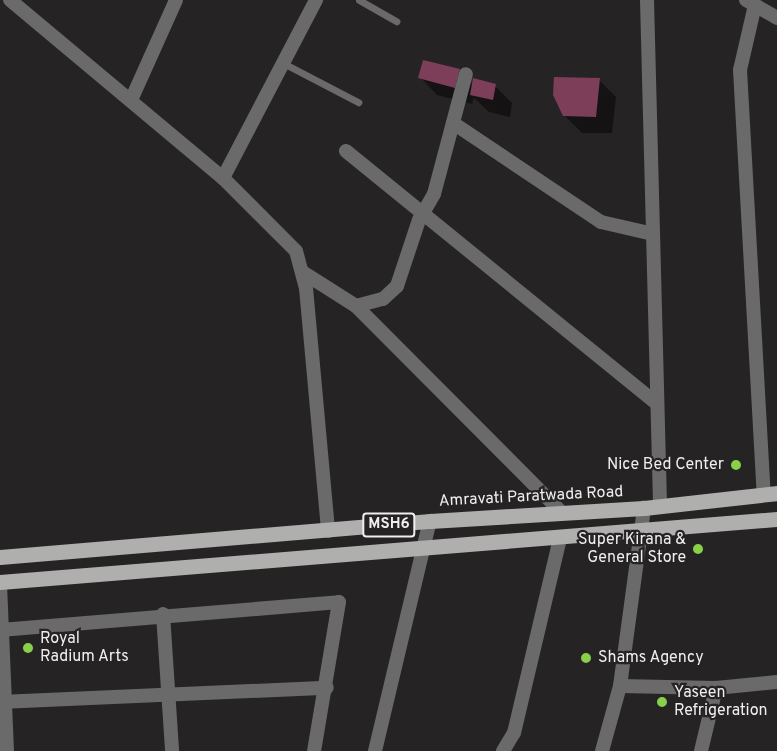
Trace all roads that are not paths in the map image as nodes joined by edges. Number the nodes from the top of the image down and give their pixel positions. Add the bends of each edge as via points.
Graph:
1 (10, 0) edge
2 (176, 0) edge
3 (316, 0) edge
4 (359, 0) edge
5 (647, 0) edge
6 (751, 2) edge
7 (777, 18) edge
8 (396, 21) dead end
9 (283, 63) junction
10 (466, 74) dead end
11 (132, 98) junction
12 (358, 102) dead end
13 (453, 123) junction
14 (346, 151) dead end
15 (223, 178) junction
16 (421, 214) junction
17 (652, 234) junction
18 (304, 273) junction
19 (356, 306) junction
20 (657, 404) junction
21 (771, 494) edge
22 (660, 504) junction
23 (644, 508) junction
24 (562, 513) junction
25 (777, 519) edge
26 (429, 521) junction
27 (328, 531) junction
28 (640, 533) junction
29 (560, 539) junction
30 (423, 549) junction
31 (0, 557) edge
32 (0, 583) edge
33 (163, 614) junction
34 (2, 630) edge
35 (777, 682) edge
36 (620, 686) junction
37 (327, 688) junction
38 (716, 688) junction
39 (168, 696) junction
40 (2, 701) edge
41 (7, 751) edge
42 (172, 751) edge
43 (314, 751) edge
44 (375, 751) edge
45 (503, 751) edge
46 (602, 751) edge
47 (701, 751) edge

1 - 11 street
2 - 11 street
3 - 9 street
4 - 8 lane
5 - 17 street
6 - 7 street
6 - 21 street via 740,70
9 - 12 lane
9 - 15 street
10 - 13 street
11 - 15 street
13 - 16 street via 434,194
13 - 17 street via 601,222
14 - 16 street
15 - 18 street via 296,251
16 - 19 street via 393,294
16 - 20 street
17 - 20 street
18 - 19 street
18 - 27 street
19 - 24 street
20 - 22 street
21 - 22 main road, Amravati Paratwada Road / MSH6
22 - 23 main road, Amravati Paratwada Road / MSH6
23 - 24 main road, Amravati Paratwada Road / MSH6
23 - 28 street
24 - 26 main road, Amravati Paratwada Road / MSH6
25 - 28 main road, MSH6
26 - 27 main road, Amravati Paratwada Road / MSH6
26 - 30 street
27 - 31 main road, Amravati Paratwada Road / MSH6
28 - 29 main road, MSH6
28 - 36 street
29 - 30 main road, MSH6
29 - 45 street via 514,733
30 - 32 main road, MSH6
30 - 44 street
32 - 34 street
33 - 34 street
33 - 37 street via 339,602
33 - 39 street
34 - 40 street
35 - 38 street
36 - 38 street
36 - 46 street
37 - 39 street
37 - 43 street
38 - 47 street
39 - 40 street
39 - 42 street
40 - 41 street

